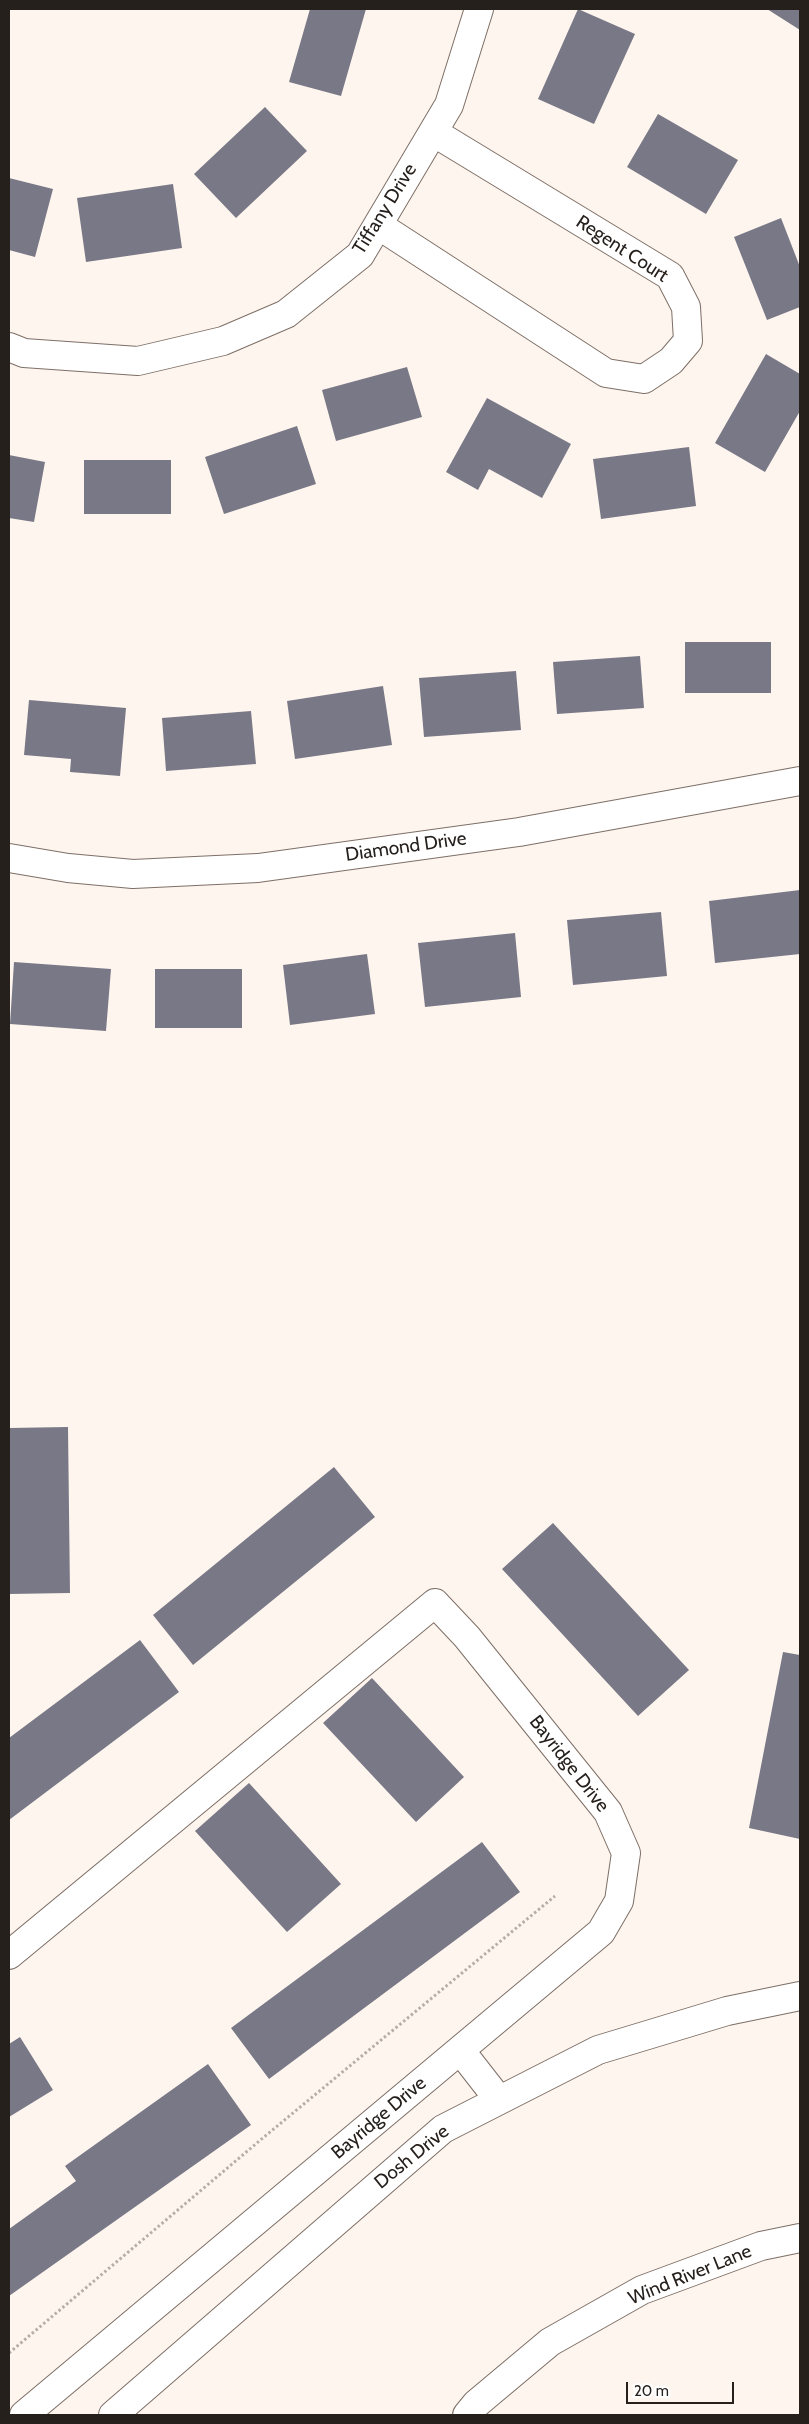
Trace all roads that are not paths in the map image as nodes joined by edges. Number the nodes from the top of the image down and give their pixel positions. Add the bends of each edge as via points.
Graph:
1 (478, 9) edge
2 (433, 132) junction
3 (378, 225) junction
4 (9, 347) edge
5 (800, 781) edge
6 (9, 858) edge
7 (9, 1955) edge
8 (800, 1996) edge
9 (460, 2050) junction
10 (499, 2100) junction
11 (800, 2238) edge
12 (477, 2412) edge
13 (24, 2415) edge
14 (114, 2415) edge

1 - 2 street, Tiffany Drive via 449,105
2 - 3 street, Tiffany Drive
2 - 3 street, Regent Court via 670,276 686,307 688,341 671,362 644,379 606,373
3 - 4 street, Tiffany Drive via 360,255 286,314 223,341 138,362 24,352
5 - 6 street, Diamond Drive via 519,832 258,868 133,874
7 - 9 street, Bayridge Drive via 435,1603 467,1637 608,1812 626,1853 619,1901 601,1932
8 - 10 street, Dosh Drive via 727,2011 598,2050
9 - 10 street
9 - 13 street, Bayridge Drive
10 - 14 street, Dosh Drive via 443,2129
11 - 12 street, Wind River Lane via 761,2246 642,2290 550,2342

